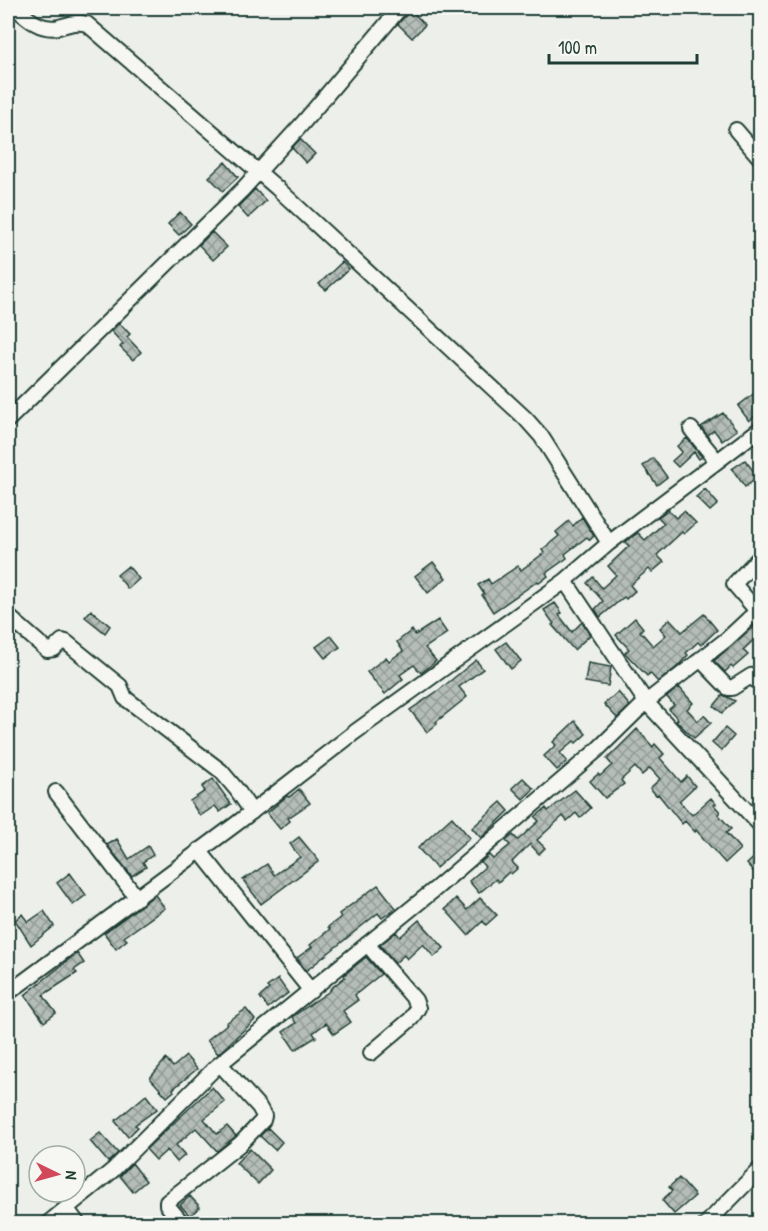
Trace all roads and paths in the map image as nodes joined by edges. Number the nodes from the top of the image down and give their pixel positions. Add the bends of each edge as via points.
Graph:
1 (16, 8) edge
2 (400, 8) edge
3 (736, 130) dead end
4 (760, 158) edge
5 (259, 172) junction
6 (8, 420) edge
7 (692, 429) dead end
8 (760, 429) edge
9 (717, 461) junction
10 (609, 543) junction
11 (760, 557) edge
12 (565, 581) junction
13 (759, 614) edge
14 (8, 616) edge
15 (700, 659) junction
16 (760, 684) edge
17 (646, 702) junction
18 (56, 792) dead end
19 (252, 812) junction
20 (760, 825) edge
21 (199, 850) junction
22 (137, 898) junction
23 (367, 944) junction
24 (311, 991) junction
25 (8, 993) edge
26 (371, 1053) dead end
27 (220, 1064) junction
28 (760, 1169) edge
29 (67, 1209) junction
30 (47, 1224) edge
31 (78, 1224) edge
32 (183, 1224) edge
33 (706, 1224) edge

1 - 5 street via 45,27 87,24
2 - 5 street
3 - 4 street
5 - 6 street
5 - 10 street via 525,418 541,436
7 - 9 street
8 - 9 street
9 - 10 street
10 - 12 street
11 - 13 street via 734,584
12 - 17 street
12 - 19 street via 355,732
13 - 15 street
14 - 19 street via 47,650 66,642 120,686 125,698 221,771
15 - 16 street via 728,688 751,676
15 - 17 street
17 - 20 street
17 - 23 street via 596,751
18 - 22 street
19 - 21 street
21 - 22 street
21 - 24 street
22 - 25 street
23 - 24 street
23 - 26 street via 418,1008 411,1019
24 - 27 street
27 - 29 street via 113,1170
27 - 32 street via 264,1116 240,1144 167,1202
28 - 33 street
29 - 30 street
29 - 31 street

